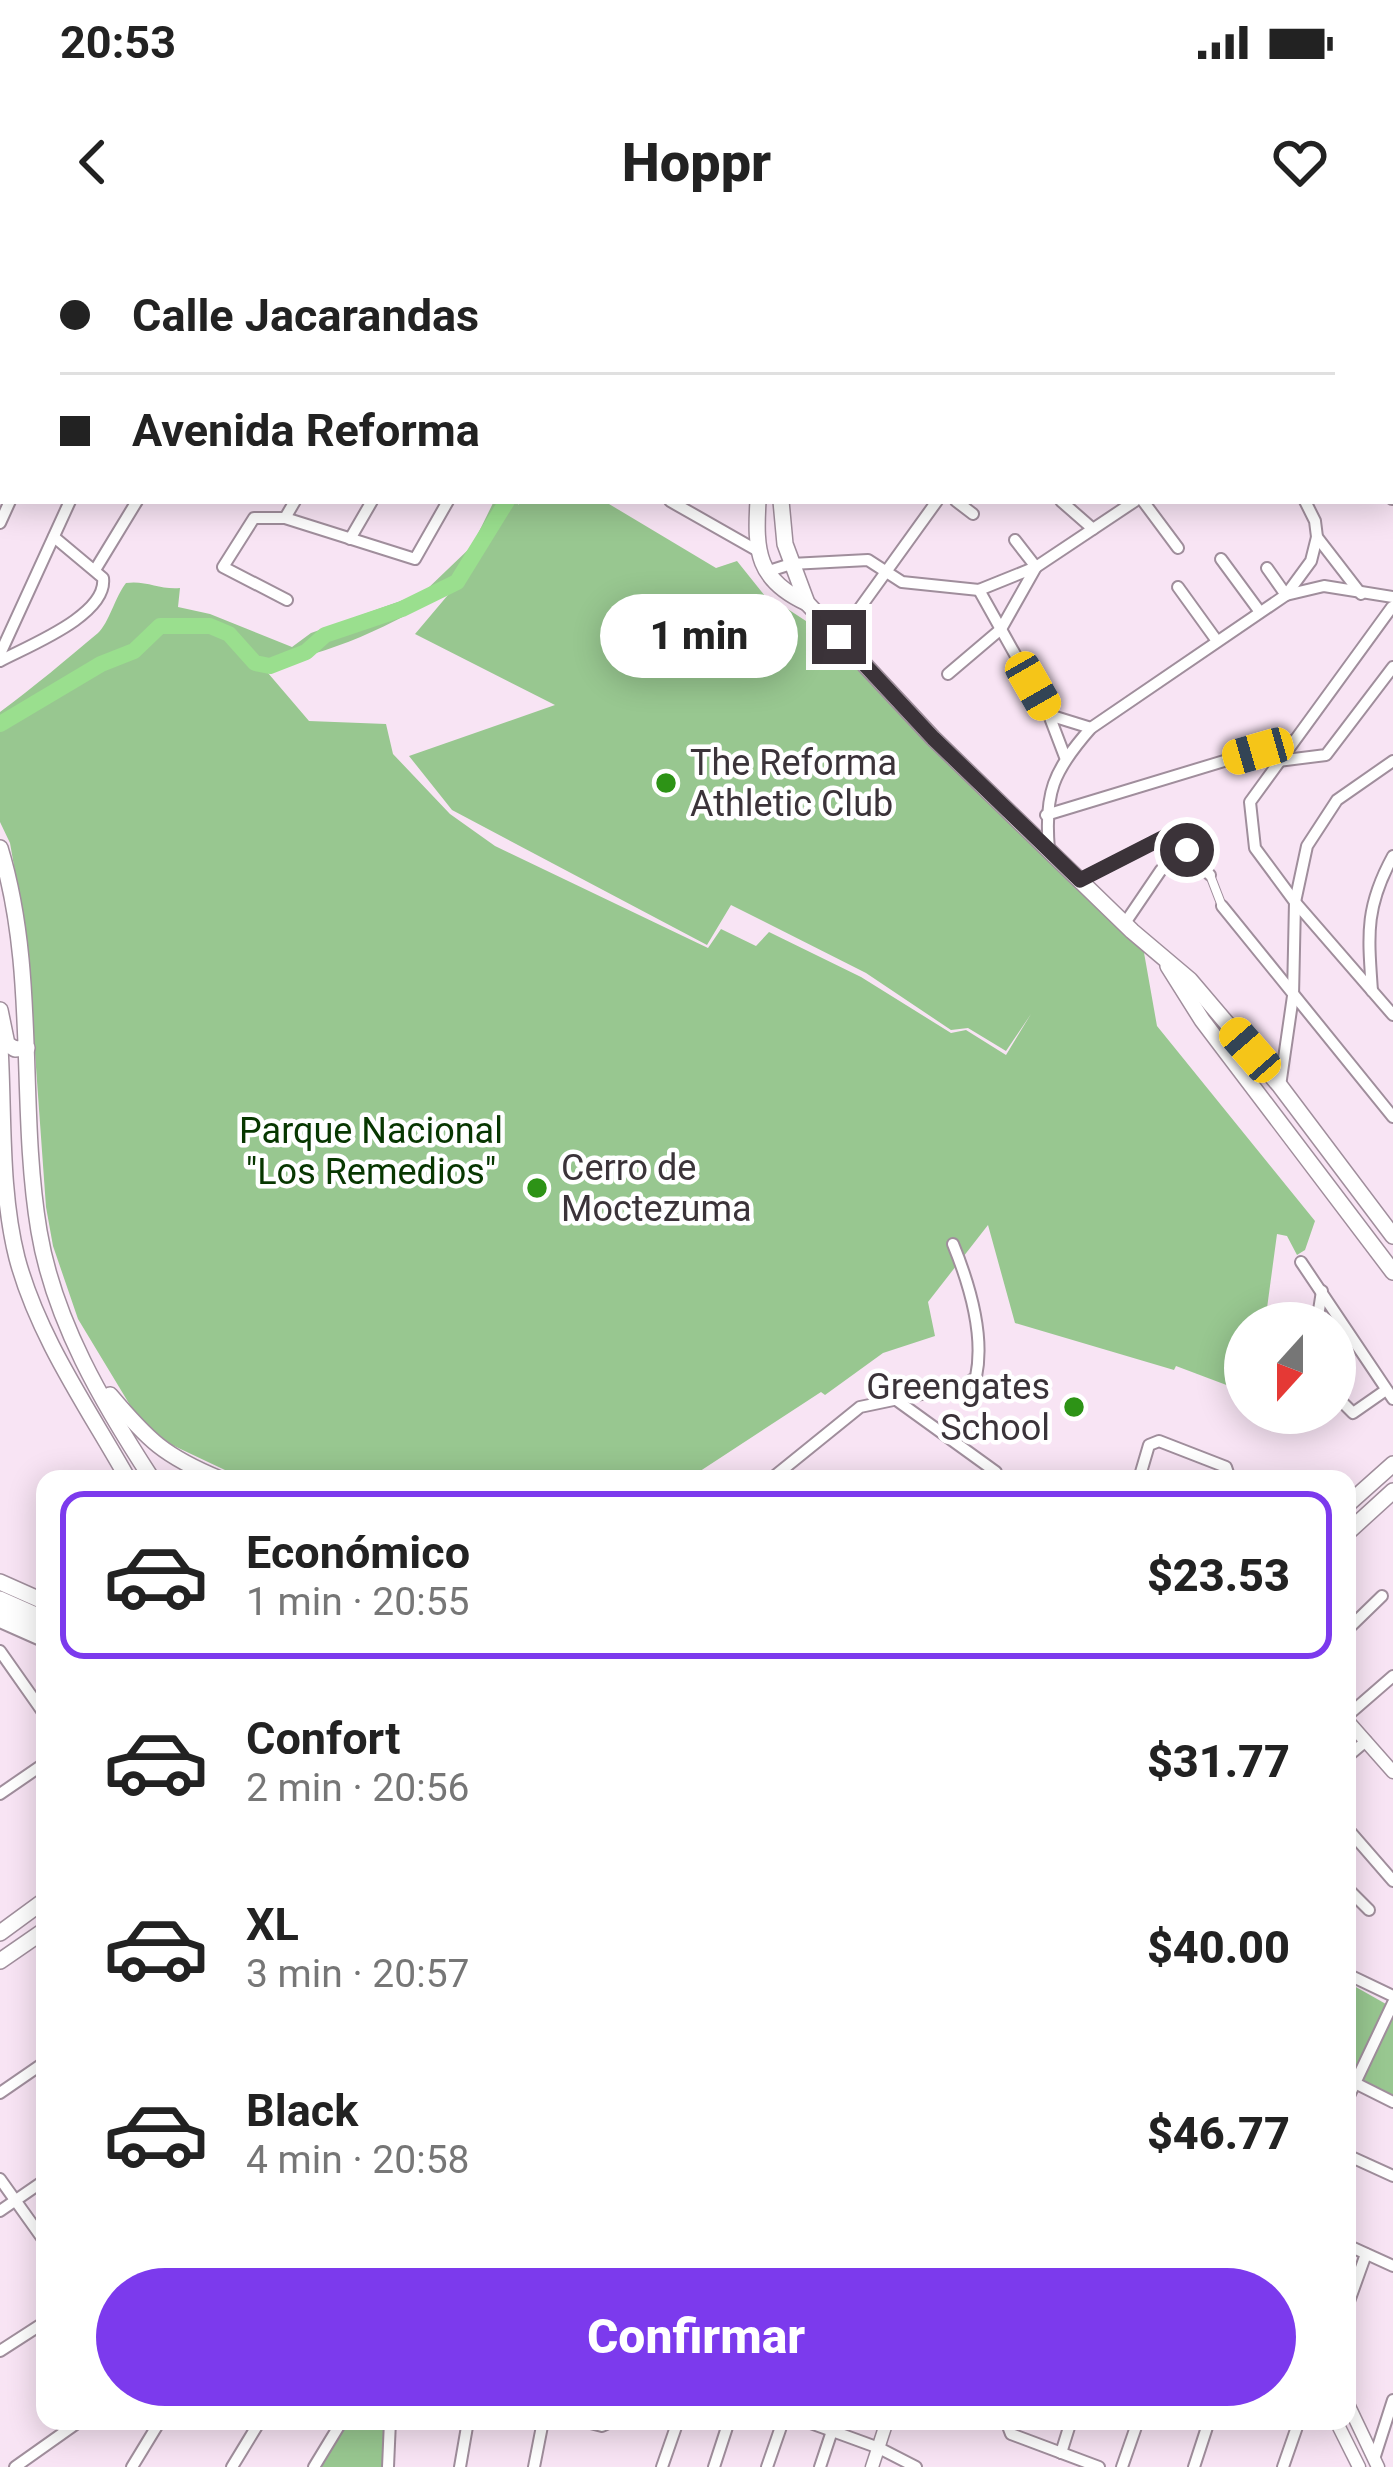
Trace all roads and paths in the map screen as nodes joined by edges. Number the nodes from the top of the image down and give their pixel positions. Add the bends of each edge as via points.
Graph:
1 (69, 504) edge
2 (135, 504) edge
3 (294, 504) edge
4 (370, 504) edge
5 (446, 504) edge
6 (675, 504) edge
7 (935, 504) edge
8 (960, 504) edge
9 (1065, 504) edge
10 (1141, 504) edge
11 (1306, 504) edge
12 (1117, 506) edge
13 (758, 508) edge
14 (781, 509) edge
15 (973, 514) dead end
16 (285, 518) junction
17 (1094, 529) junction
18 (54, 537) junction
19 (1317, 537) junction
20 (350, 539) junction
21 (1015, 540) dead end
22 (1178, 548) dead end
23 (758, 551) junction
24 (1221, 559) dead end
25 (791, 564) junction
26 (1036, 567) junction
27 (1267, 568) dead end
28 (95, 571) junction
29 (766, 572) junction
30 (888, 573) junction
31 (1178, 587) dead end
32 (979, 590) junction
33 (1359, 593) junction
34 (1286, 595) junction
35 (287, 600) dead end
36 (807, 603) junction
37 (1392, 604) edge
38 (1260, 612) junction
39 (1001, 629) junction
40 (839, 637) junction
41 (1217, 640) junction
42 (0, 658) edge
43 (1393, 668) edge
44 (948, 674) dead end
45 (1049, 715) junction
46 (1090, 728) junction
47 (1292, 740) junction
48 (1258, 751) junction
49 (1065, 757) junction
50 (1393, 760) edge
51 (1278, 761) junction
52 (1046, 814) junction
53 (0, 848) edge
54 (1049, 850) junction
55 (1393, 856) edge
56 (1161, 870) dead end
57 (1210, 875) joint
58 (1080, 880) junction
59 (1295, 902) junction
60 (1222, 906) joint
61 (1124, 923) junction
62 (1164, 958) junction
63 (1372, 991) junction
64 (1293, 996) junction
65 (0, 1010) edge
66 (1393, 1015) edge
67 (0, 1047) edge
68 (27, 1048) junction
69 (1280, 1086) junction
70 (1393, 1117) edge
71 (1321, 1137) junction
72 (1301, 1152) junction
73 (1381, 1221) junction
74 (1365, 1235) junction
75 (1393, 1236) edge
76 (953, 1244) dead end
77 (1301, 1262) dead end
78 (1393, 1272) edge
79 (1322, 1291) junction
80 (1320, 1302) edge
81 (88, 1371) junction
82 (1389, 1394) edge
83 (895, 1399) junction
84 (1356, 1411) edge
85 (1393, 1464) edge
86 (123, 1470) edge
87 (147, 1470) edge
88 (197, 1470) edge
89 (782, 1470) edge
90 (993, 1470) edge
91 (1142, 1470) edge
92 (1227, 1470) edge
93 (1393, 1491) edge
94 (1356, 1497) edge
95 (1356, 1525) edge
96 (0, 1582) edge
97 (1382, 1596) dead end
98 (36, 1598) edge
99 (0, 1599) edge
100 (0, 1612) edge
101 (36, 1615) edge
102 (1356, 1621) edge
103 (0, 1622) edge
104 (36, 1627) edge
105 (36, 1638) edge
106 (0, 1651) edge
107 (14, 1670) junction
108 (1393, 1676) edge
109 (0, 1679) edge
110 (36, 1702) edge
111 (1356, 1710) edge
112 (1356, 1729) edge
113 (1366, 1741) junction
114 (1356, 1749) edge
115 (1391, 1766) edge
116 (36, 1769) edge
117 (0, 1794) edge
118 (1356, 1838) edge
119 (1393, 1881) edge
120 (1356, 1897) edge
121 (36, 1907) edge
122 (1370, 1910) dead end
123 (0, 1933) edge
124 (36, 1936) edge
125 (0, 1961) edge
126 (1356, 1979) edge
127 (1393, 2000) edge
128 (36, 2068) edge
129 (1356, 2071) edge
130 (1356, 2084) edge
131 (0, 2093) edge
132 (1393, 2102) edge
133 (1356, 2159) edge
134 (1393, 2176) edge
135 (0, 2179) edge
136 (36, 2186) edge
137 (15, 2200) junction
138 (0, 2211) edge
139 (36, 2229) edge
140 (1356, 2250) edge
141 (1366, 2254) junction
142 (1393, 2266) edge
143 (1356, 2282) edge
144 (36, 2327) edge
145 (0, 2351) edge
146 (1393, 2400) edge
147 (1356, 2421) edge
148 (67, 2430) edge
149 (155, 2430) edge
150 (255, 2430) edge
151 (337, 2430) edge
152 (390, 2430) edge
153 (466, 2430) edge
154 (541, 2430) edge
155 (674, 2430) edge
156 (726, 2430) edge
157 (780, 2430) edge
158 (884, 2430) edge
159 (1014, 2430) edge
160 (1068, 2430) edge
161 (1135, 2430) edge
162 (1206, 2430) edge
163 (1296, 2430) edge
164 (1340, 2430) edge
165 (832, 2431) joint
166 (878, 2448) junction
167 (1061, 2453) junction
168 (1376, 2462) edge
169 (1123, 2466) edge
170 (15, 2467) edge
171 (132, 2467) edge
172 (232, 2467) edge
173 (314, 2467) edge
174 (388, 2467) edge
175 (460, 2467) edge
176 (534, 2467) edge
177 (662, 2467) edge
178 (714, 2467) edge
179 (767, 2467) edge
180 (820, 2467) edge
181 (872, 2467) edge
182 (916, 2467) edge
183 (1099, 2467) edge
184 (1194, 2467) edge
185 (1283, 2467) edge
186 (1359, 2467) edge

1 - 18 street
2 - 28 street
3 - 16 street
4 - 20 street
5 - 20 street via 415,559
6 - 23 street
7 - 30 street
8 - 15 street
9 - 17 street
10 - 22 street
11 - 19 street
12 - 17 street
13 - 14 street
13 - 23 main road
14 - 25 main road
16 - 20 street
16 - 35 street via 254,518 223,567
17 - 26 street
18 - 28 street
18 - 42 street
19 - 33 street
19 - 34 street
21 - 26 street
23 - 29 main road
24 - 38 street
25 - 29 street
25 - 30 street via 868,560
25 - 36 main road
26 - 32 street
26 - 39 street
27 - 34 street
28 - 42 street via 106,585 84,616
29 - 36 main road
30 - 32 street via 920,586
30 - 40 street
31 - 41 street
32 - 39 street
33 - 34 street via 1324,586
33 - 37 street
34 - 38 street
36 - 40 main road
37 - 47 street
38 - 41 street
39 - 44 street
39 - 45 street
40 - 54 main road
41 - 46 street
43 - 51 street via 1326,755
45 - 46 street
45 - 49 street
46 - 49 street
47 - 48 street
47 - 51 street
48 - 51 street
48 - 52 street
49 - 52 street
50 - 59 street via 1325,812 1306,846
51 - 59 street via 1250,802 1252,825 1256,848
52 - 54 street
53 - 68 main road
54 - 58 main road
55 - 63 street via 1367,924
56 - 61 street
57 - 58 street via 1178,830
57 - 60 street
58 - 61 main road
59 - 63 street
59 - 64 street
60 - 64 street
61 - 62 main road
62 - 69 main road
62 - 72 main road
63 - 66 street
64 - 69 street
64 - 70 street
65 - 68 main road via 8,1044
67 - 86 main road via 8,1185 24,1282
68 - 81 main road via 39,1232
69 - 71 main road
71 - 72 street
71 - 73 main road
72 - 74 main road
73 - 74 street via 1368,1222
73 - 75 main road
74 - 78 main road
76 - 83 street via 968,1281 976,1377
77 - 79 street
79 - 80 street
79 - 82 street
81 - 87 main road
81 - 88 main road via 149,1442
82 - 84 street
83 - 89 street via 860,1408
83 - 90 street
85 - 94 main road
91 - 92 street via 1149,1445 1160,1441
93 - 95 main road
96 - 98 main road
97 - 102 street
99 - 101 main road
100 - 104 main road
103 - 105 street
106 - 107 street
107 - 109 street
107 - 110 street
108 - 111 street
112 - 113 street
113 - 114 street
113 - 115 street
116 - 117 street
118 - 119 street
120 - 122 street
121 - 123 main road
124 - 125 main road
126 - 127 street
127 - 129 street
128 - 131 street
130 - 132 street
133 - 134 street
135 - 137 street
136 - 137 street
137 - 138 street
137 - 139 street
140 - 141 street
141 - 142 street
141 - 143 street
144 - 145 street
146 - 168 street
147 - 168 street
148 - 170 street
149 - 171 street
150 - 172 street
151 - 173 street
152 - 174 street
153 - 175 street
154 - 176 street
155 - 177 street
156 - 178 street
157 - 179 street
158 - 166 street
159 - 167 street
160 - 167 street
161 - 169 street
162 - 184 street
163 - 185 street
164 - 186 street
165 - 166 street
165 - 180 street
166 - 181 street
166 - 182 street
167 - 183 street

